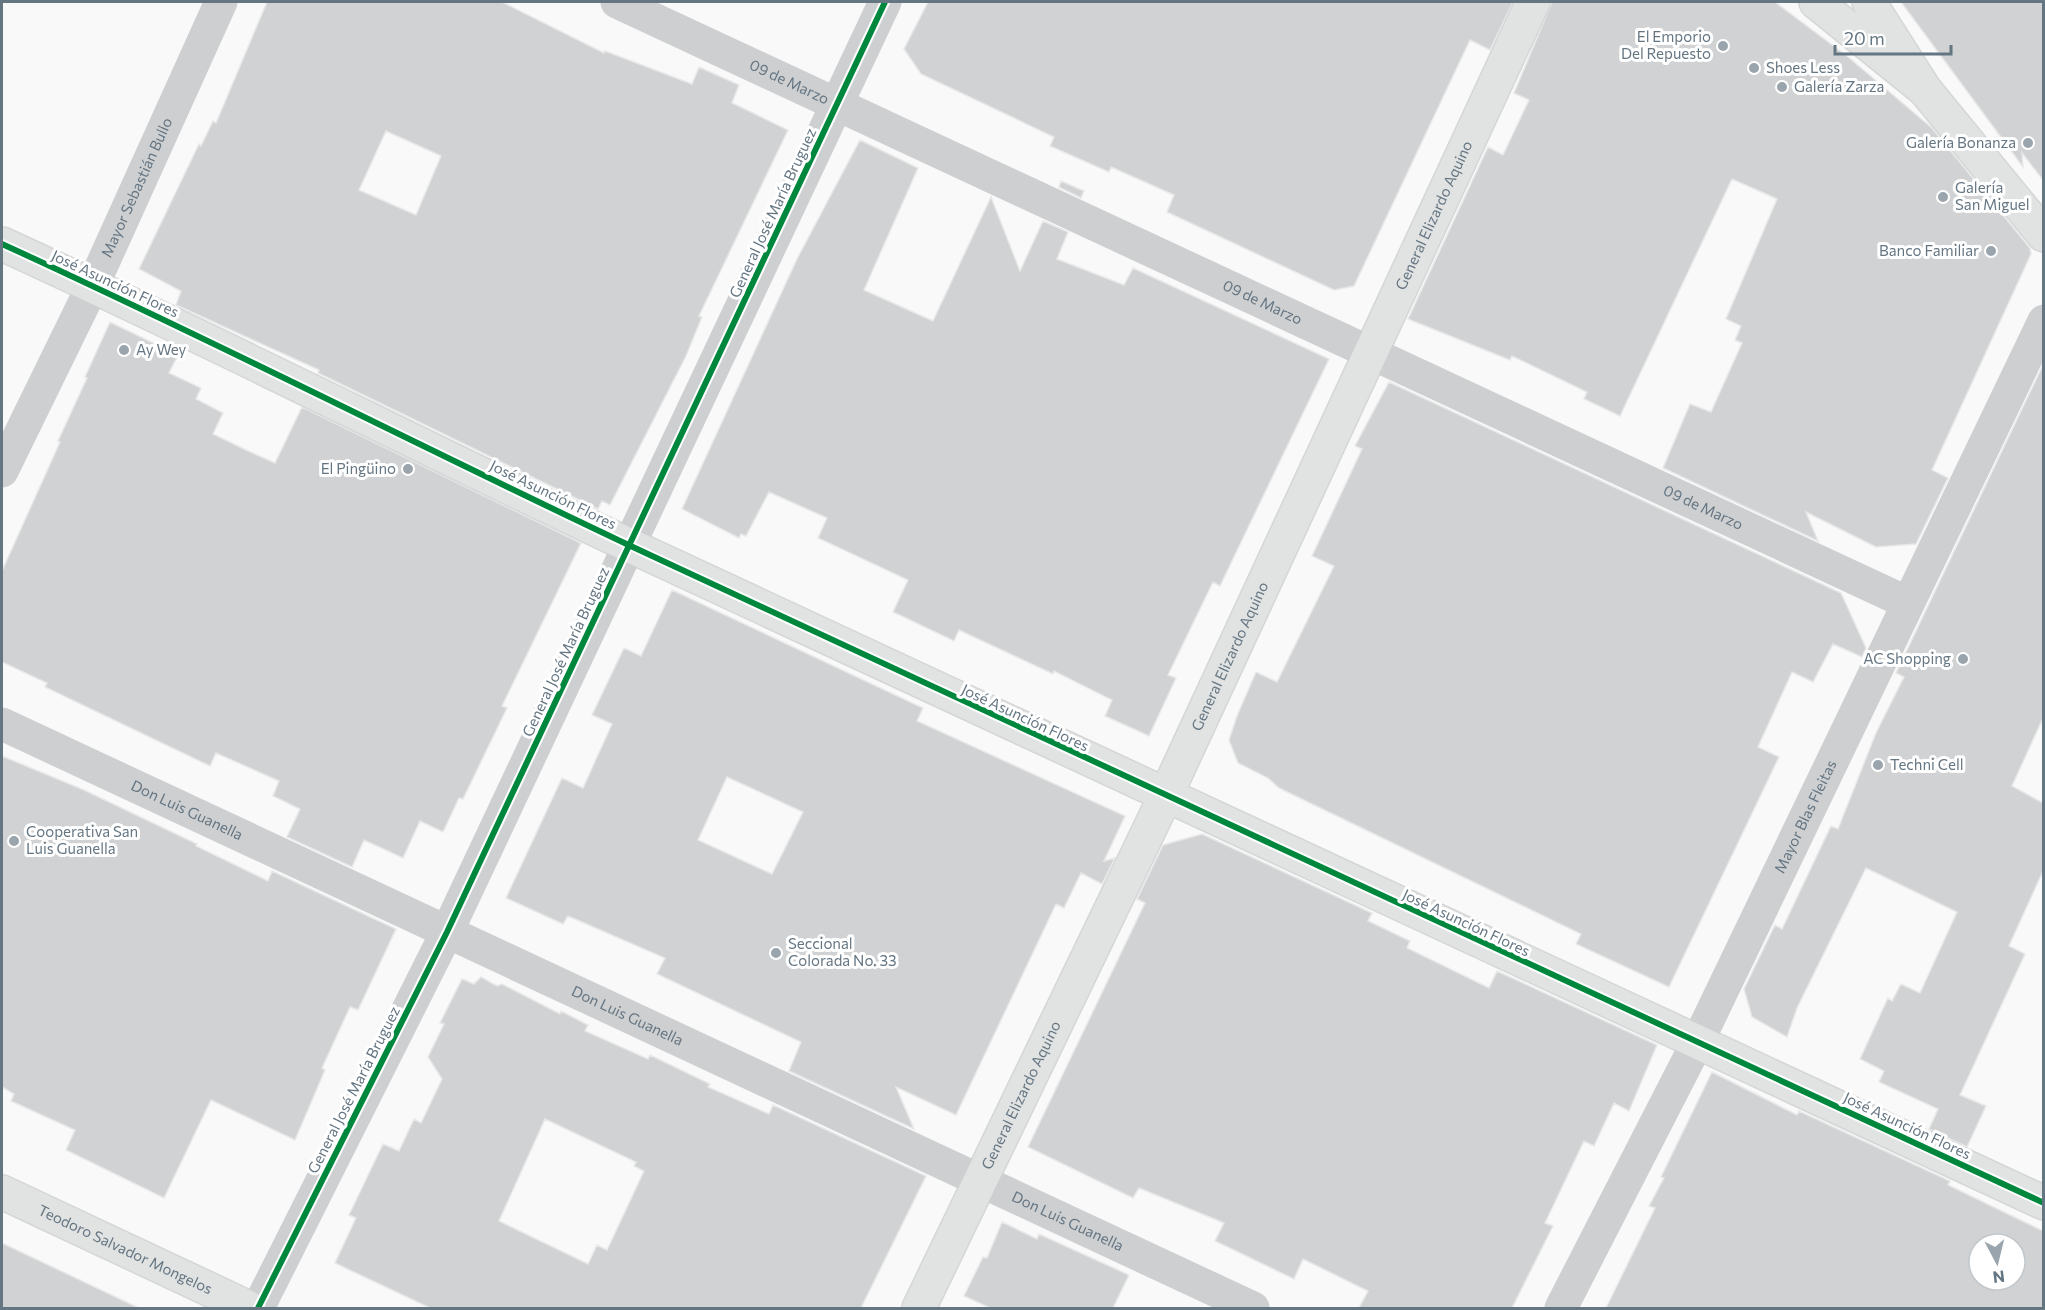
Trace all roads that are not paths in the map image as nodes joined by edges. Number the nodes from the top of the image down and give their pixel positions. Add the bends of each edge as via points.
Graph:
1 (221, 2) edge
2 (616, 2) edge
3 (885, 2) edge
4 (1533, 2) edge
5 (1816, 2) edge
6 (1869, 2) edge
7 (1925, 90) junction
8 (838, 104) junction
9 (2043, 235) edge
10 (2, 244) edge
11 (93, 285) junction
12 (2043, 321) edge
13 (1371, 353) junction
14 (2, 471) edge
15 (629, 546) junction
16 (1908, 603) junction
17 (2, 724) edge
18 (1165, 797) junction
19 (447, 932) junction
20 (1697, 1043) junction
21 (979, 1181) junction
22 (2, 1192) edge
23 (2043, 1203) edge
24 (249, 1308) edge
25 (258, 1308) edge
26 (919, 1308) edge
27 (1253, 1308) edge
28 (1561, 1308) edge

1 - 11 street, Mayor Sebastián Bullo
2 - 8 street, 09 de Marzo
3 - 8 street, General José María Bruguez
4 - 13 main road, General Elizardo Aquino
5 - 7 main road
6 - 7 main road
7 - 9 main road
8 - 13 street, 09 de Marzo
8 - 15 street, General José María Bruguez
10 - 11 main road, José Asunción Flores
11 - 14 street, Mayor Sebastián Bullo
11 - 15 main road, José Asunción Flores
12 - 16 street, Mayor Blas Fleitas
13 - 16 street, 09 de Marzo
13 - 18 main road, General Elizardo Aquino
15 - 18 main road, José Asunción Flores
15 - 19 street, General José María Bruguez
16 - 20 street, Mayor Blas Fleitas
17 - 19 street, Don Luis Guanella
18 - 20 main road, José Asunción Flores
18 - 21 main road, General Elizardo Aquino
19 - 21 street, Don Luis Guanella
19 - 25 street, General José María Bruguez
20 - 23 main road, José Asunción Flores
20 - 28 street, Mayor Blas Fleitas
21 - 26 main road, General Elizardo Aquino
21 - 27 street, Don Luis Guanella
22 - 24 main road, Teodoro Salvador Mongelos

